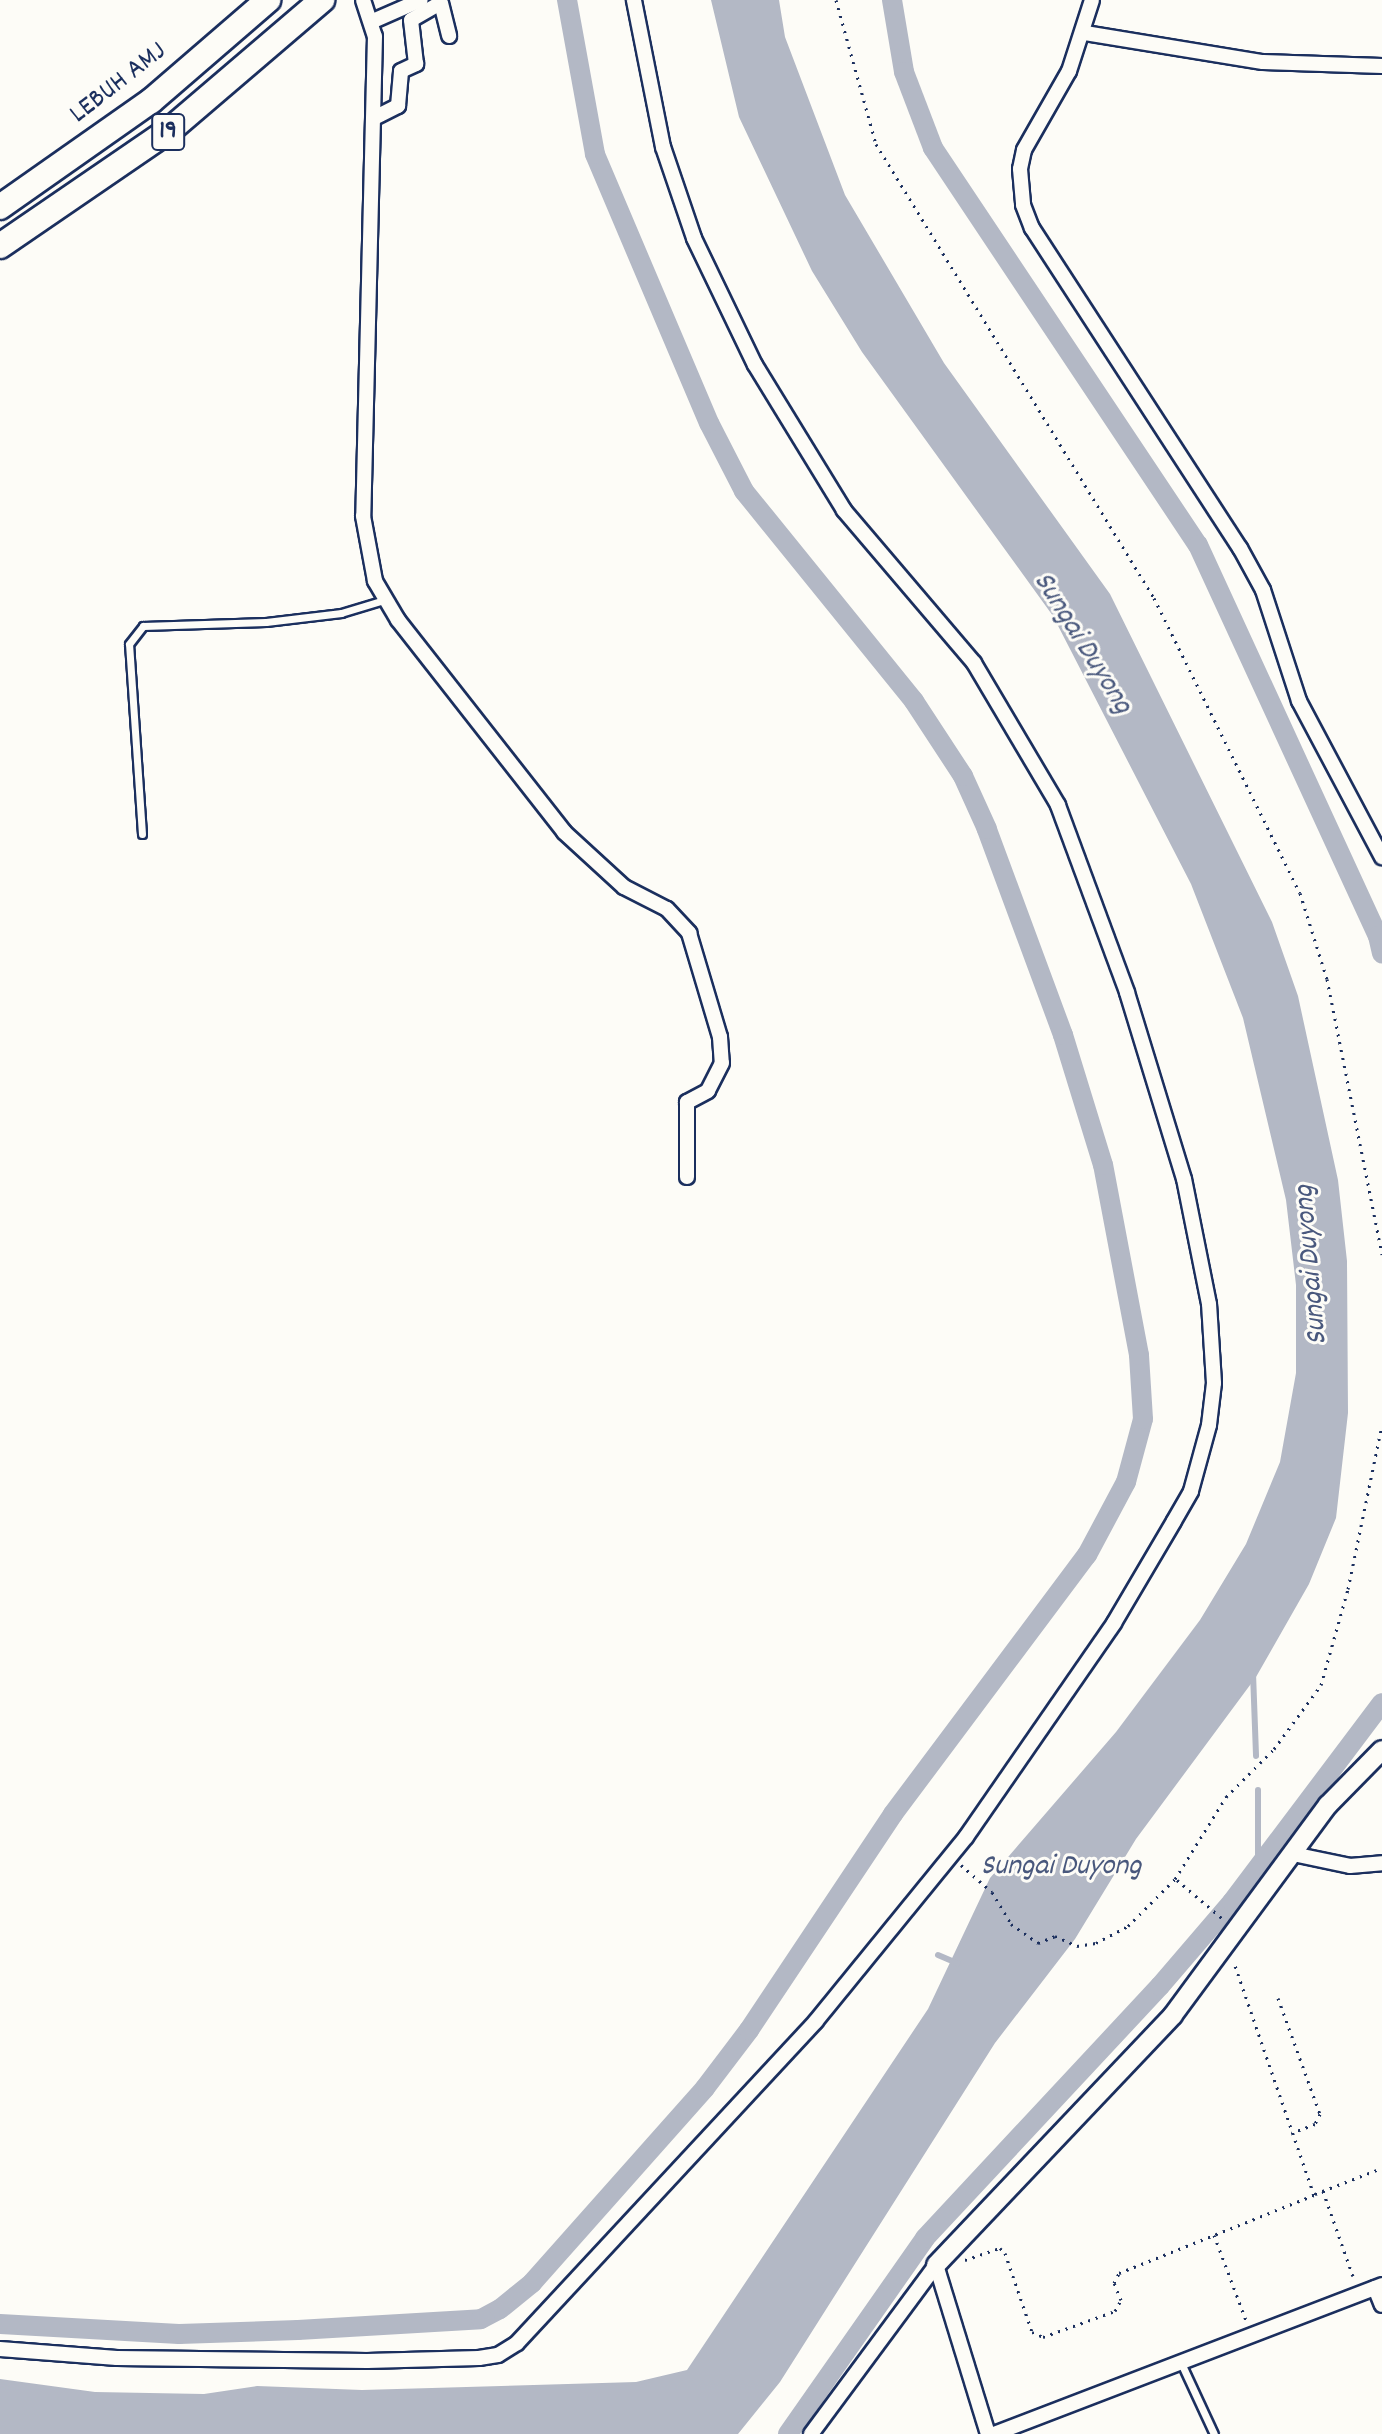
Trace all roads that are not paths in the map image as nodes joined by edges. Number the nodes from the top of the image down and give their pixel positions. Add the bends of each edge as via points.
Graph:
1 (268, 0) edge
2 (322, 0) edge
3 (363, 0) edge
4 (421, 0) edge
5 (634, 0) edge
6 (1092, 0) edge
7 (373, 21) junction
8 (1085, 33) junction
9 (449, 36) dead end
10 (1382, 66) edge
11 (376, 117) junction
12 (0, 207) edge
13 (0, 246) edge
14 (384, 600) junction
15 (142, 834) dead end
16 (1382, 857) edge
17 (687, 1177) dead end
18 (1382, 1750) edge
19 (1293, 1854) junction
20 (1382, 1863) edge
21 (936, 2265) junction
22 (1378, 2286) edge
23 (1382, 2305) edge
24 (0, 2349) edge
25 (1181, 2363) junction
26 (811, 2434) edge
27 (988, 2434) edge
28 (994, 2434) edge
29 (1214, 2434) edge

1 - 12 highway, LEBUH AMJ / 19 via 151,101
2 - 13 highway, 19 via 171,129
3 - 7 street
4 - 7 street
5 - 24 street via 663,147 694,238 755,365 844,510 974,663 1058,805 1127,992 1184,1179 1209,1304 1214,1383 1191,1491 1114,1623 951,1856 816,2021 517,2343 498,2355 367,2361 117,2358
6 - 8 street
7 - 11 street
8 - 10 street via 1263,62
8 - 16 street via 1024,150 1023,205 1032,228 1240,548 1263,590 1299,701
9 - 11 street via 441,3 411,20 416,64 401,71 398,106
11 - 14 street via 363,516 368,554
14 - 15 lane via 341,613 266,622 143,626 129,644
14 - 17 street via 564,832 624,887 667,909 689,933 720,1037 722,1063 708,1091 687,1102
18 - 19 street via 1328,1805
19 - 20 street via 1350,1866
19 - 21 street via 1173,2015
21 - 26 street
21 - 27 street
22 - 23 street
22 - 25 street
25 - 28 street
25 - 29 lane

